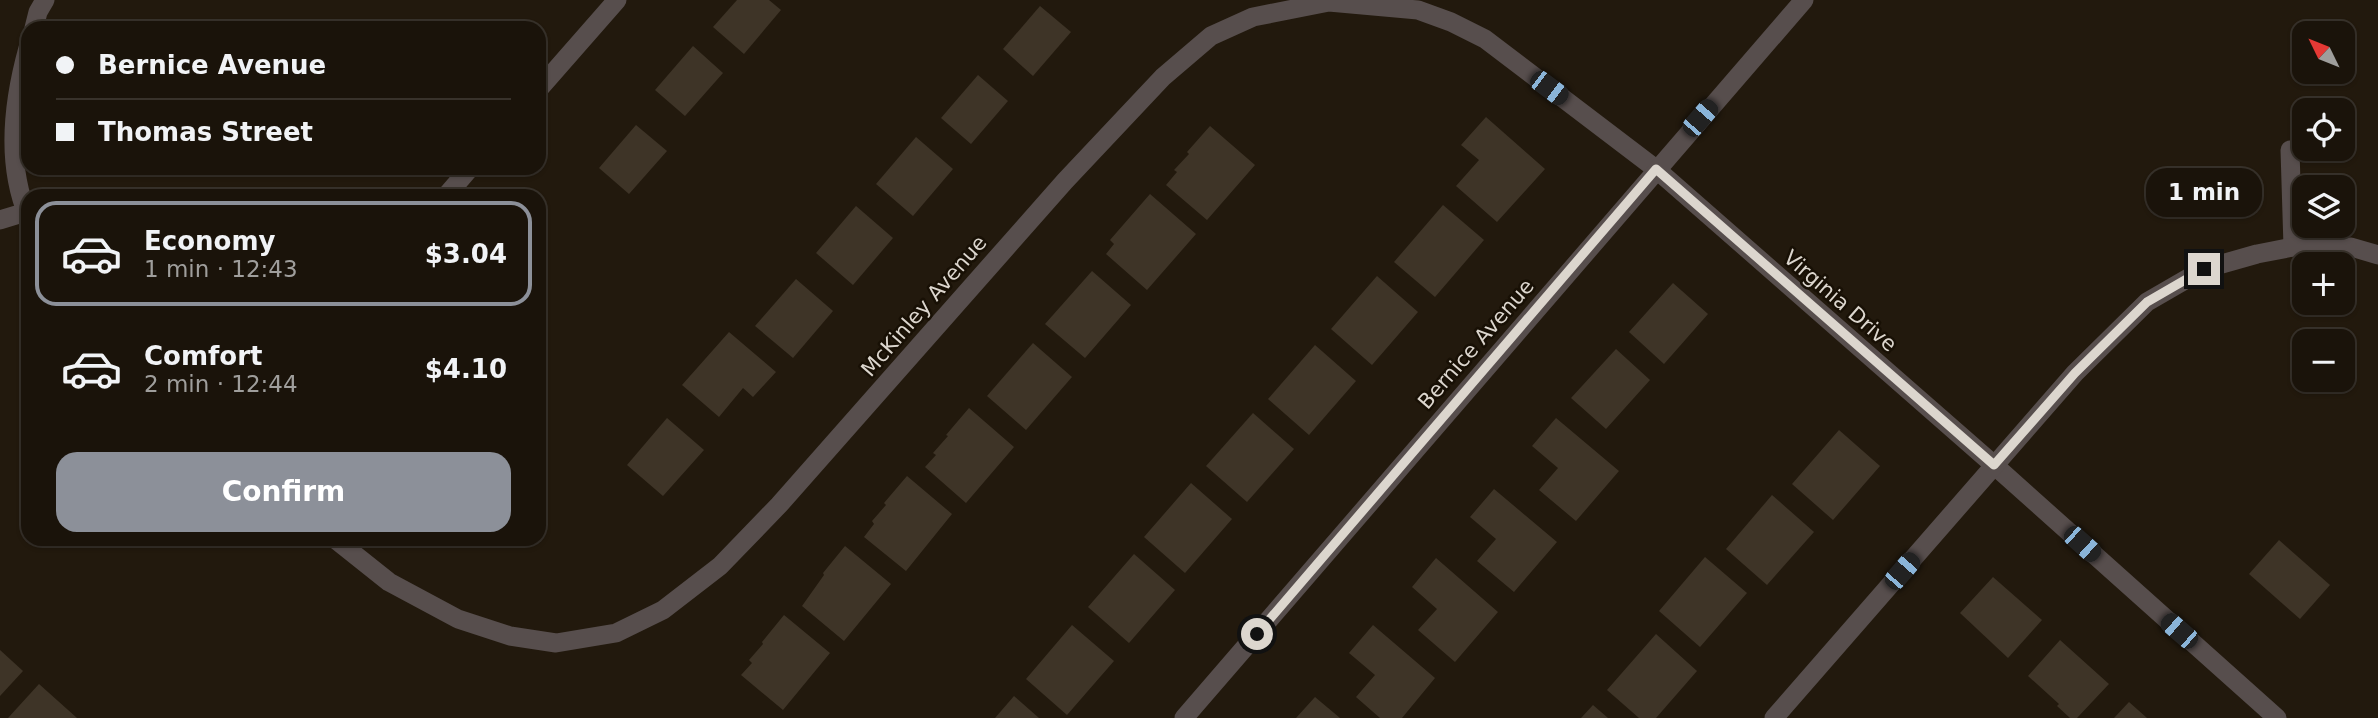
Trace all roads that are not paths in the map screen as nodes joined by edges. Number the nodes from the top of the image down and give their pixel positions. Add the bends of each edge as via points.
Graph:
1 (46, 0) edge
2 (617, 0) edge
3 (1804, 0) edge
4 (1329, 2) joint
5 (36, 21) edge
6 (546, 81) edge
7 (21, 85) edge
8 (2290, 150) dead end
9 (1656, 169) junction
10 (464, 175) edge
11 (452, 189) edge
12 (21, 192) edge
13 (21, 215) edge
14 (0, 220) edge
15 (2292, 247) junction
16 (2378, 255) edge
17 (1994, 465) junction
18 (344, 546) edge
19 (1184, 718) edge
20 (1774, 718) edge
21 (2277, 718) edge

1 - 5 street
2 - 6 street
3 - 9 street, Bernice Avenue
4 - 9 street, Virginia Drive via 1418,10 1485,39
4 - 18 street, McKinley Avenue via 1253,17 1211,36 1163,77 779,505 720,566 663,610 617,633 556,643 510,636 458,619 389,582
7 - 12 street via 15,116 15,171
8 - 15 street
9 - 17 street, Virginia Drive
9 - 19 street, Bernice Avenue
10 - 11 street
13 - 14 street
15 - 16 street via 2351,247
15 - 17 street via 2204,269 2147,302 2075,373
17 - 20 street
17 - 21 street, Virginia Drive

